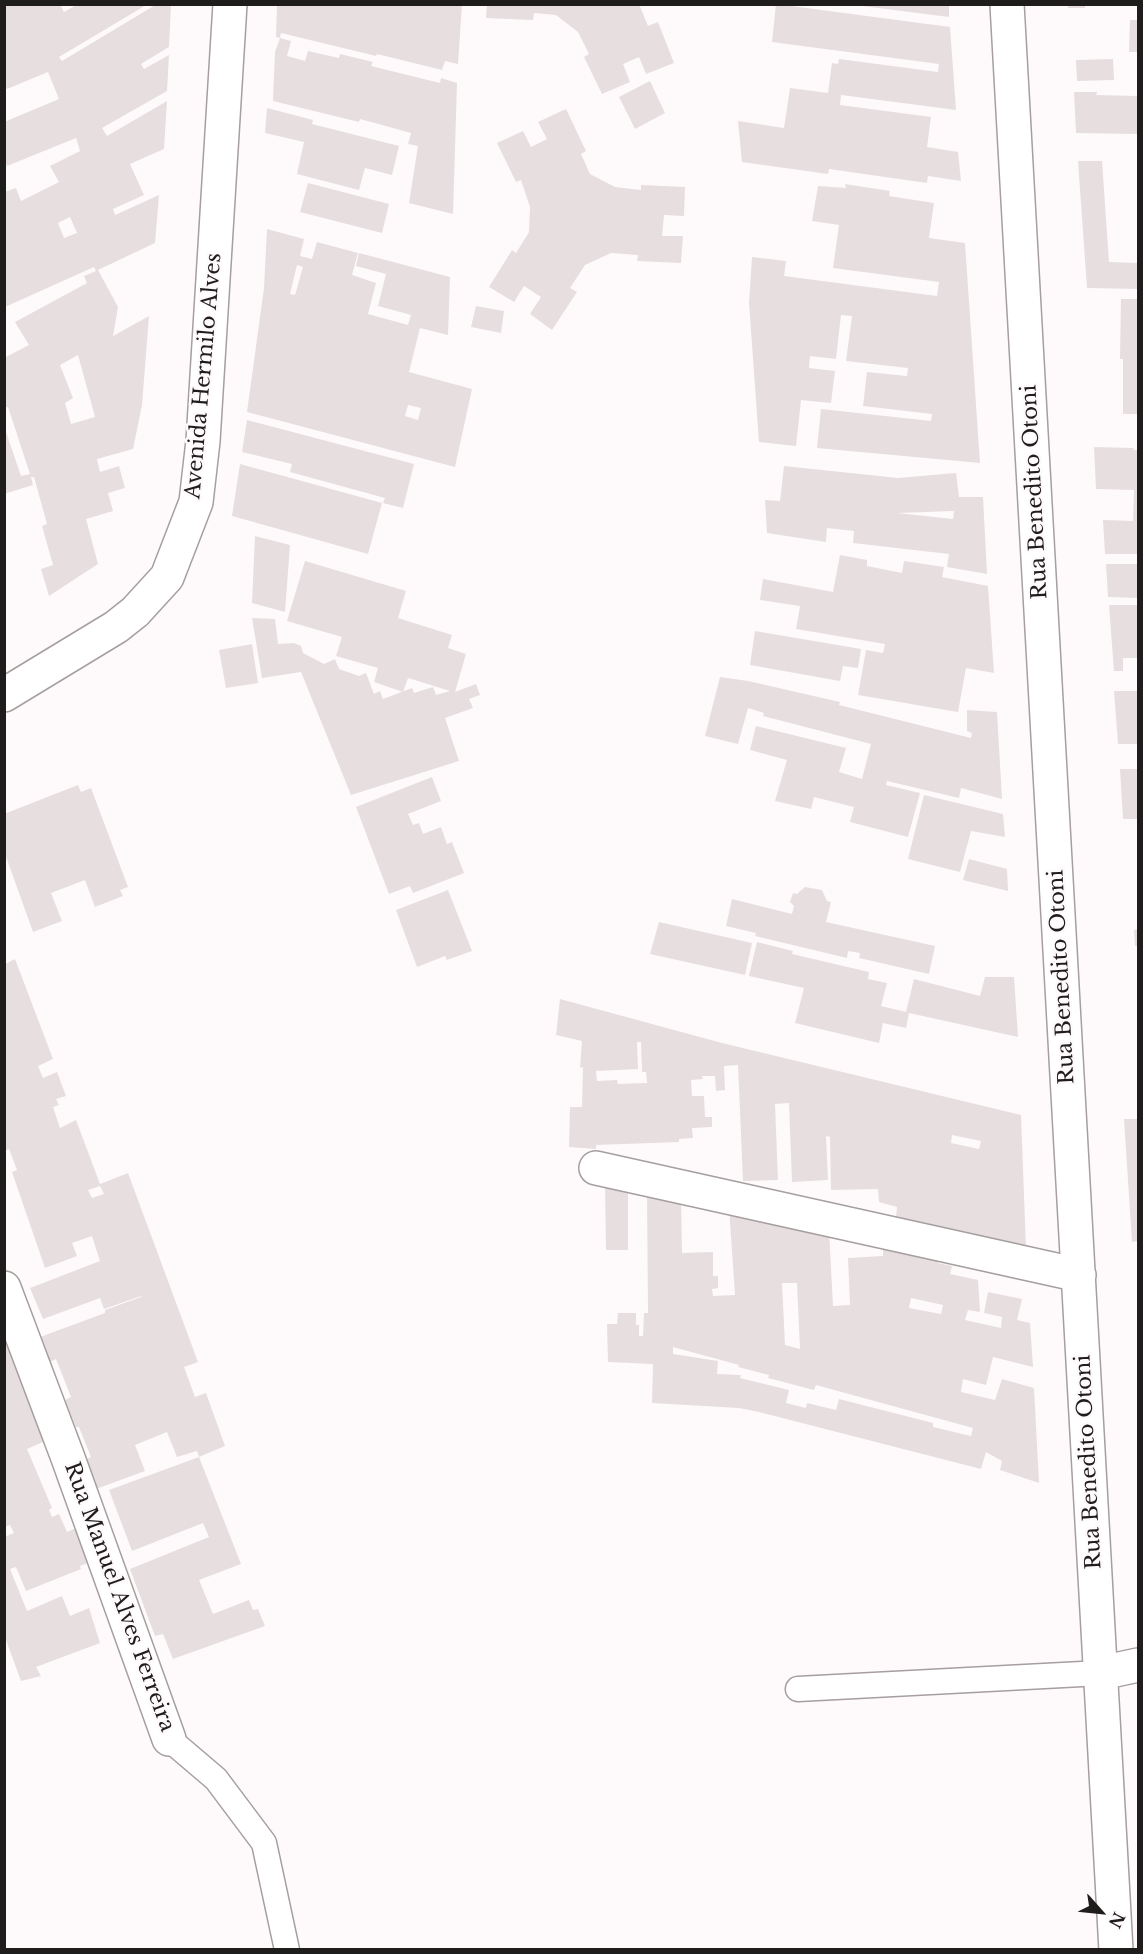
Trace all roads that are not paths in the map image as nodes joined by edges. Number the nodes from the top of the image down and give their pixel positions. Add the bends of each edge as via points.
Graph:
1 (230, 4) edge
2 (1008, 4) edge
3 (4, 695) edge
4 (596, 1168) dead end
5 (1079, 1275) junction
6 (4, 1288) edge
7 (1138, 1665) edge
8 (1101, 1673) junction
9 (798, 1689) dead end
10 (170, 1739) joint
11 (287, 1950) edge
12 (1116, 1950) edge

1 - 3 street, Avenida Hermilo Alves via 196,502 166,577 135,612
2 - 5 street, Rua Benedito Otoni
4 - 5 street
5 - 8 street, Rua Benedito Otoni
6 - 10 street, Rua Manuel Alves Ferreira
7 - 8 street
8 - 9 lane
8 - 12 street, Rua Benedito Otoni
10 - 11 lane, Rua Manuel Alves Ferreira via 216,1779 264,1843

